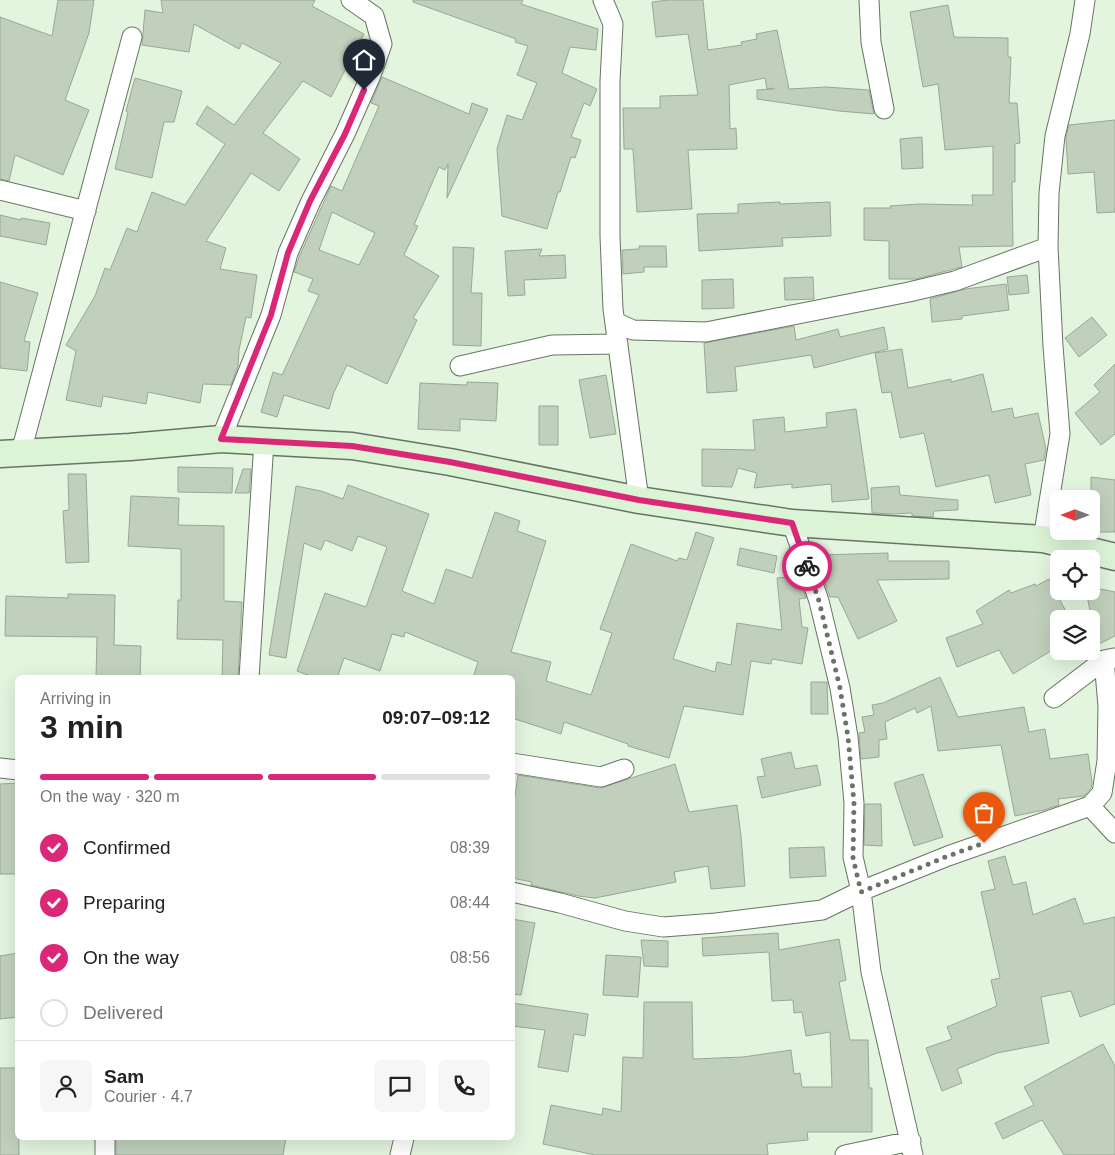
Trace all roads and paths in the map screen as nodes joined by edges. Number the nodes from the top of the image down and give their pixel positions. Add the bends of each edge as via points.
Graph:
1 (351, 0) edge
2 (603, 0) edge
3 (869, 0) edge
4 (1085, 0) edge
5 (132, 38) dead end
6 (884, 109) dead end
7 (0, 190) edge
8 (86, 211) junction
9 (1048, 247) junction
10 (615, 322) junction
11 (618, 344) junction
12 (460, 366) dead end
13 (221, 439) junction
14 (264, 441) junction
15 (10, 453) edge
16 (639, 500) junction
17 (792, 523) junction
18 (1043, 539) junction
19 (1115, 557) edge
20 (1110, 659) edge
21 (249, 675) edge
22 (1054, 698) dead end
23 (515, 763) edge
24 (0, 768) edge
25 (624, 769) dead end
26 (15, 770) edge
27 (1090, 806) junction
28 (1115, 833) edge
29 (861, 892) junction
30 (515, 893) edge
31 (105, 1140) edge
32 (404, 1140) edge
33 (912, 1148) edge
34 (105, 1155) edge
35 (400, 1155) edge
36 (845, 1155) edge

1 - 13 street via 374,16 382,44 345,134 310,201 288,253 271,315
2 - 10 street via 613,24 610,236
3 - 6 street via 871,42
4 - 9 street via 1055,136
5 - 8 street
7 - 8 street
8 - 15 street
9 - 10 street via 955,281 706,332 634,330
9 - 18 street via 1060,434
10 - 11 street
11 - 12 street via 552,345
11 - 16 street
13 - 14 main road
13 - 15 main road via 130,448
14 - 16 main road via 352,446
14 - 21 street
16 - 17 main road
17 - 18 main road
17 - 29 street via 819,601 840,688 854,803 853,858
18 - 19 main road
20 - 22 street
20 - 27 street via 1107,761 1102,793
23 - 25 street via 600,777
24 - 26 street
27 - 28 street
27 - 29 street via 948,856
29 - 30 street via 822,910 663,926 625,921
29 - 33 street via 871,972
31 - 34 street
32 - 35 street
33 - 36 street

